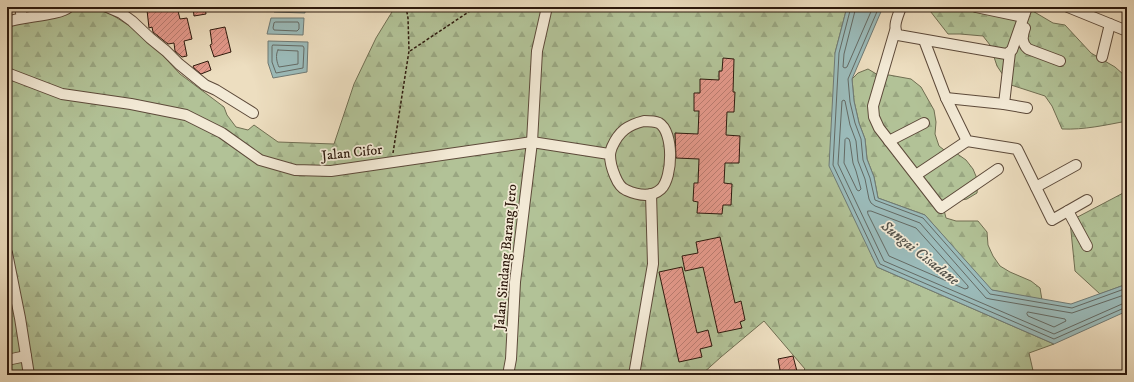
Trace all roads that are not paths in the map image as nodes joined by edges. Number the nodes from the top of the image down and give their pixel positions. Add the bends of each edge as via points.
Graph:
1 (20, 7) edge
2 (69, 7) edge
3 (107, 7) edge
4 (547, 7) edge
5 (901, 7) edge
6 (976, 7) edge
7 (1027, 7) edge
8 (1033, 7) edge
9 (1068, 7) edge
10 (1023, 17) junction
11 (22, 18) junction
12 (7, 22) edge
13 (1110, 24) junction
14 (895, 30) junction
15 (1127, 31) edge
16 (924, 40) junction
17 (1010, 52) junction
18 (1102, 57) dead end
19 (1060, 61) dead end
20 (7, 72) edge
21 (946, 98) junction
22 (1004, 104) junction
23 (1026, 108) dead end
24 (253, 113) dead end
25 (924, 123) dead end
26 (889, 141) junction
27 (967, 141) junction
28 (532, 142) junction
29 (610, 154) junction
30 (1076, 165) dead end
31 (998, 169) dead end
32 (916, 175) junction
33 (1036, 187) junction
34 (651, 194) junction
35 (1087, 200) dead end
36 (1068, 211) junction
37 (1087, 246) dead end
38 (7, 253) edge
39 (26, 356) junction
40 (7, 360) edge
41 (29, 375) edge
42 (508, 375) edge
43 (634, 375) edge

1 - 11 street
2 - 11 street via 60,12
3 - 24 street via 132,21 205,85
4 - 28 street, Jalan Sindang Barang Jero via 537,52
5 - 14 street
6 - 10 street
7 - 10 street
8 - 19 street via 1022,36 1025,47
9 - 13 street
10 - 17 street
11 - 12 street
13 - 15 street
13 - 18 street
14 - 16 street via 900,36
14 - 26 street via 873,106 874,117
16 - 17 street via 1003,54
16 - 21 street
17 - 22 street
20 - 28 street, Jalan Cifor via 62,94 186,115 222,133 260,160 295,170 331,171
21 - 22 street
21 - 27 street
22 - 23 street
25 - 26 street
26 - 32 street
27 - 32 street
27 - 33 street via 1017,149
28 - 29 street, Jalan Cifor
28 - 42 street, Jalan Sindang Barang Jero via 515,282 512,359
29 - 34 street via 616,180 623,189 636,195
29 - 34 street via 623,130 634,123 652,121 660,124 668,134 668,176 661,188
30 - 33 street
31 - 32 street via 941,208
33 - 36 street via 1052,220
34 - 43 street via 653,264
35 - 36 street
36 - 37 street
38 - 39 street
39 - 40 street
39 - 41 street

